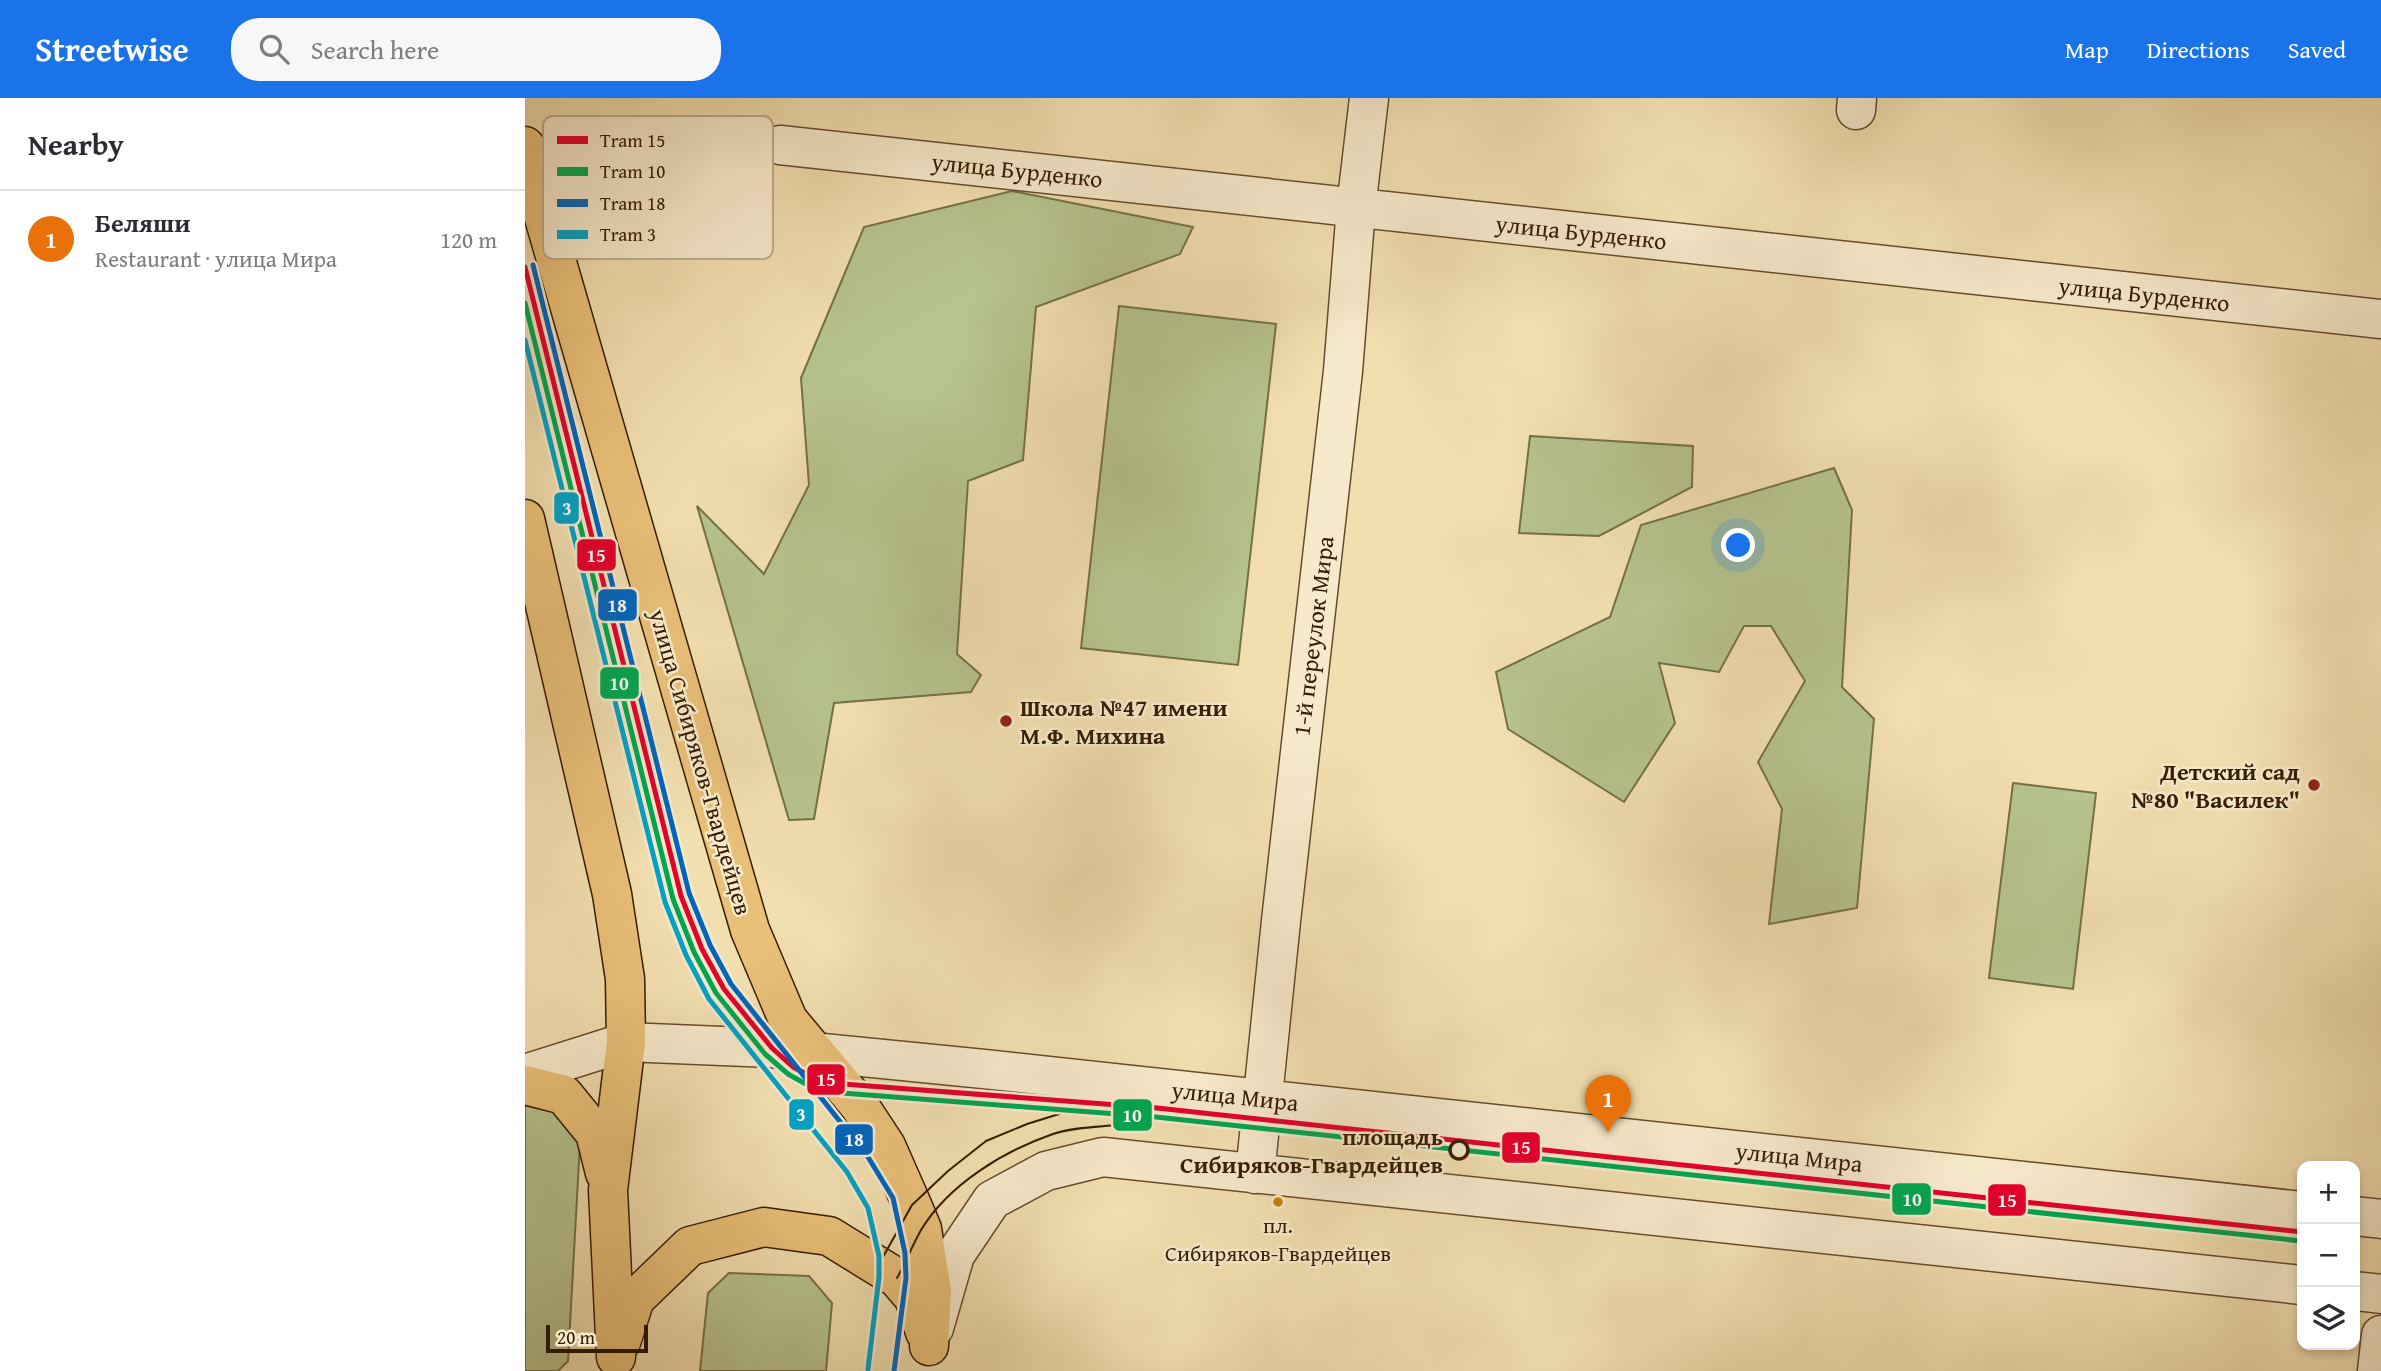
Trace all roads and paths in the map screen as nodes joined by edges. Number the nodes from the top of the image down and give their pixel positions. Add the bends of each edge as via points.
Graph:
1 (1369, 98) edge
2 (780, 145) dead end
3 (525, 146) edge
4 (1356, 208) junction
5 (543, 216) edge
6 (555, 259) edge
7 (2381, 319) edge
8 (525, 519) edge
9 (626, 1042) junction
10 (816, 1054) junction
11 (525, 1074) edge
12 (525, 1085) edge
13 (1264, 1100) junction
14 (1255, 1174) junction
15 (608, 1189) junction
16 (2297, 1210) edge
17 (2360, 1217) edge
18 (2381, 1219) edge
19 (2297, 1284) edge
20 (2360, 1292) edge
21 (2381, 1294) edge
22 (2381, 1335) edge
23 (928, 1359) edge
24 (616, 1364) edge
25 (2377, 1371) edge

1 - 4 street, 1-й переулок Мира
2 - 4 street, улица Бурденко
3 - 5 main road, улица Сибиряков-Гвардейцев
4 - 7 street, улица Бурденко
4 - 13 street, 1-й переулок Мира via 1343,371
6 - 10 main road, улица Сибиряков-Гвардейцев via 750,930 788,1020
8 - 9 main road via 612,894 625,979
9 - 10 street, улица Мира
9 - 11 street, улица Мира
9 - 15 main road
10 - 13 street, улица Мира
10 - 23 main road, улица Сибиряков-Гвардейцев via 886,1146 922,1229 932,1292
12 - 15 main road via 564,1095 595,1133
13 - 14 street, 1-й переулок Мира
13 - 16 street, улица Мира
14 - 19 street
14 - 23 street via 1104,1157 1046,1171 992,1200 955,1255
15 - 24 main road
17 - 18 street
20 - 21 street
22 - 25 street
23 - 24 main road via 914,1298 897,1278 829,1236 764,1227 690,1246 635,1299

